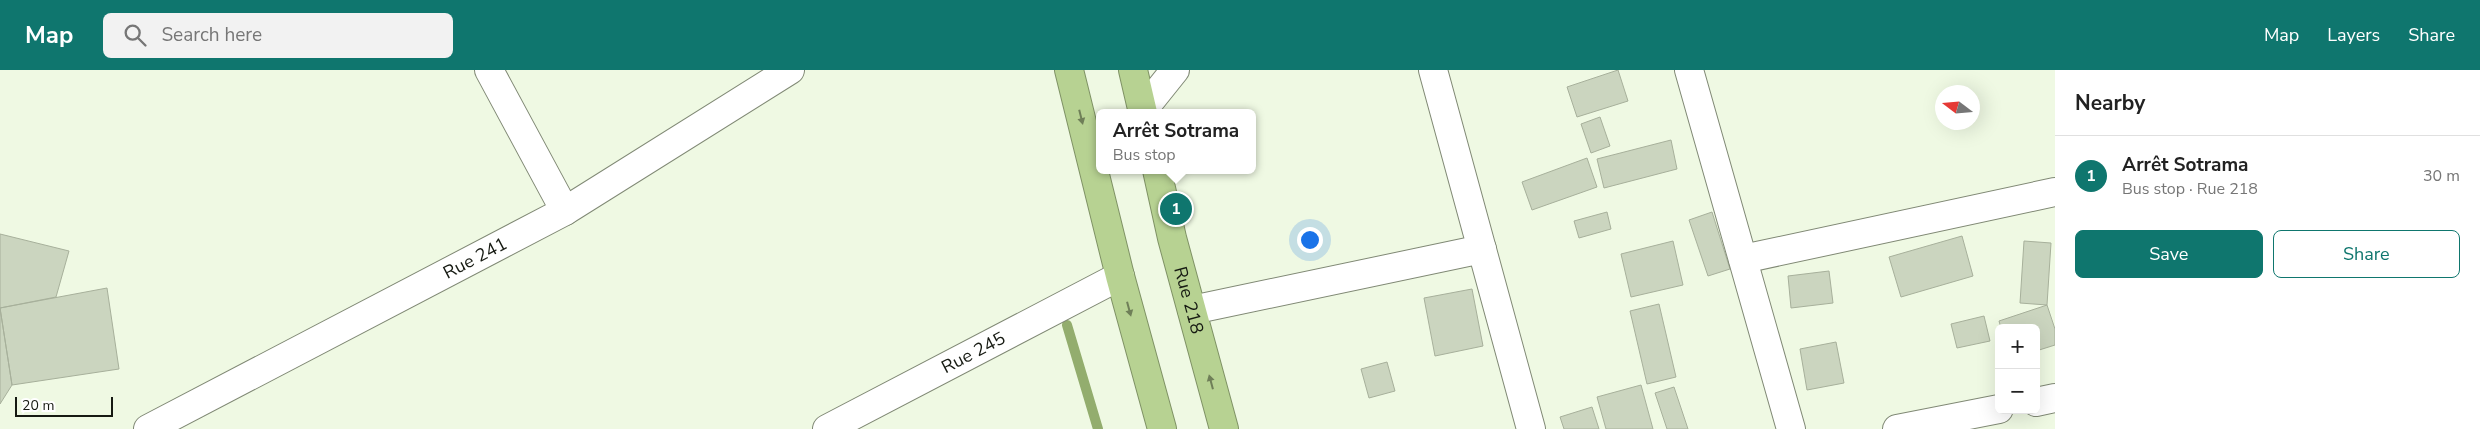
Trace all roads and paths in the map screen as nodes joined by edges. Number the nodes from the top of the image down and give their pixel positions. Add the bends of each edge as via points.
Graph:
1 (489, 70) edge
2 (790, 70) edge
3 (1069, 70) edge
4 (1133, 70) edge
5 (1175, 70) edge
6 (1433, 70) edge
7 (1689, 70) edge
8 (1142, 109) edge
9 (1145, 109) edge
10 (1158, 174) edge
11 (2055, 192) edge
12 (565, 212) junction
13 (1482, 249) junction
14 (1743, 259) junction
15 (1120, 276) junction
16 (1192, 310) junction
17 (2055, 398) edge
18 (2040, 401) edge
19 (1995, 410) edge
20 (148, 429) edge
21 (827, 429) edge
22 (1162, 429) edge
23 (1224, 429) edge
24 (1531, 429) edge
25 (1791, 429) edge
26 (1897, 429) edge

1 - 12 street
2 - 12 street, Rue 241
3 -> 15 highway
4 - 8 highway
5 - 9 street
6 - 13 street
7 - 14 street
10 - 16 highway, Rue 218
11 - 14 street
12 - 20 street, Rue 241
13 - 16 street
13 - 24 street
14 - 25 street
15 - 21 street, Rue 245
15 -> 22 highway
23 -> 16 highway, Rue 218
17 - 18 street
19 - 26 street

